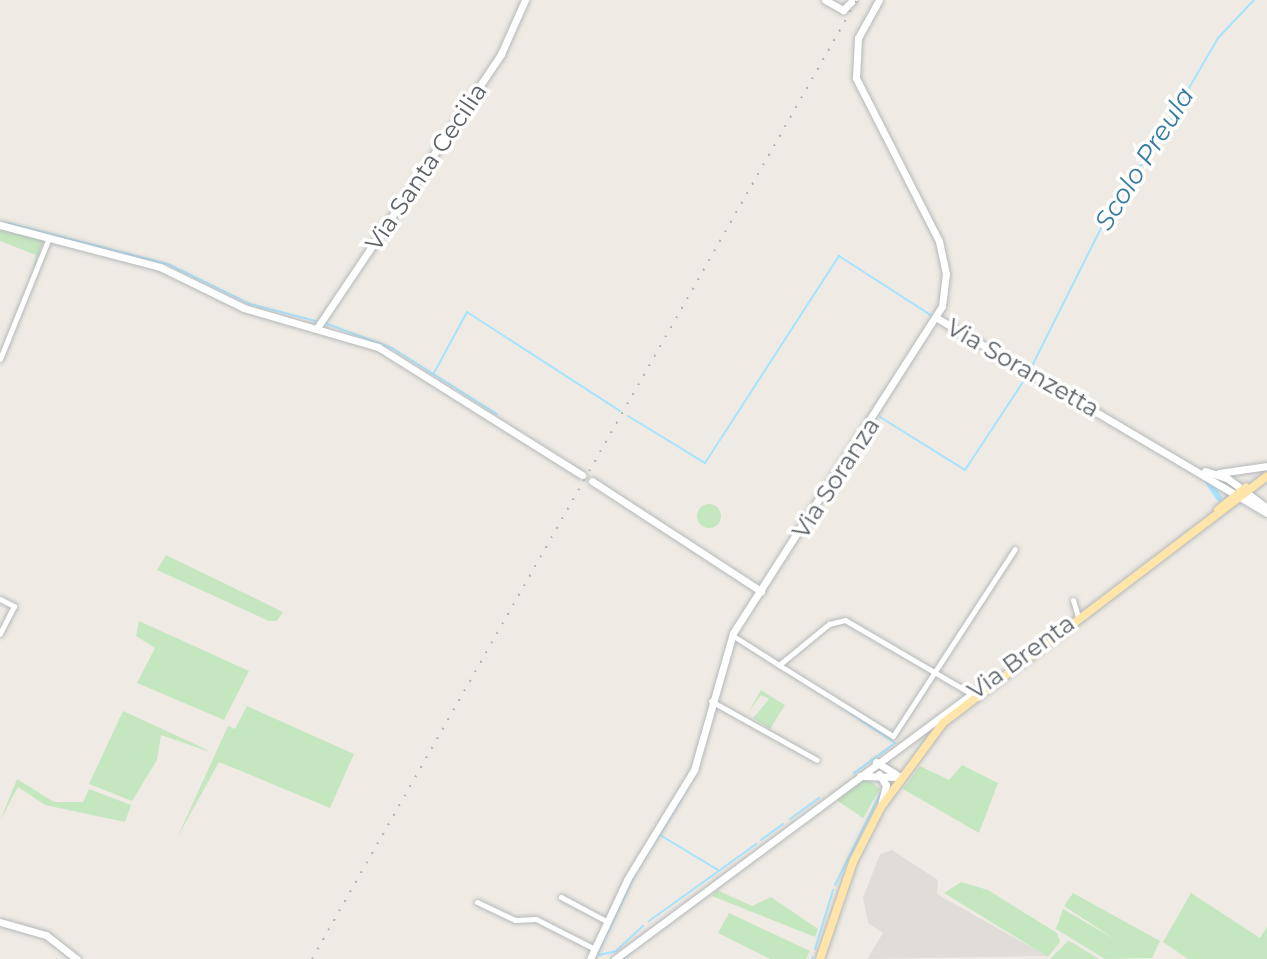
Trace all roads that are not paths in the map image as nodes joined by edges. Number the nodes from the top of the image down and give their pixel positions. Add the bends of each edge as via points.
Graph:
1 (525, 0) edge
2 (825, 0) edge
3 (853, 0) edge
4 (879, 0) edge
5 (0, 225) edge
6 (49, 238) junction
7 (937, 318) junction
8 (317, 328) junction
9 (0, 359) edge
10 (1201, 470) junction
11 (1216, 473) junction
12 (1266, 474) edge
13 (582, 475) dead end
14 (592, 481) dead end
15 (1221, 486) junction
16 (1242, 494) junction
17 (1264, 505) edge
18 (1223, 507) junction
19 (1267, 513) edge
20 (1015, 549) dead end
21 (1167, 552) junction
22 (761, 591) junction
23 (0, 599) edge
24 (1073, 600) dead end
25 (1078, 616) junction
26 (0, 634) edge
27 (732, 635) junction
28 (779, 665) junction
29 (936, 672) junction
30 (996, 676) junction
31 (970, 693) junction
32 (711, 701) junction
33 (817, 760) dead end
34 (876, 762) junction
35 (878, 774) junction
36 (856, 777) junction
37 (900, 777) junction
38 (881, 807) junction
39 (561, 897) dead end
40 (477, 902) dead end
41 (0, 922) edge
42 (608, 922) junction
43 (596, 949) junction
44 (77, 959) edge
45 (590, 959) edge
46 (615, 959) edge
47 (820, 959) edge

1 - 8 street, Via Santa Cecilia via 501,54
2 - 3 street via 842,10
4 - 7 street, Via Soranzetta via 854,51 856,78 944,260
5 - 6 street
6 - 8 street via 160,267 232,304
6 - 9 street
7 - 10 street, Via Soranzetta
7 - 22 street, Via Soranza
8 - 13 street via 399,358
10 - 11 street, Via Soranzetta
10 - 15 street, Via Soranzetta
11 - 12 street
11 - 16 street, Via Soranzetta
12 - 16 main road, Via Brenta
12 - 16 main road, Via Brenta
12 - 17 street
14 - 22 street
15 - 16 street, Via Soranzetta
15 - 18 street
16 - 17 street
16 - 18 main road, Via Brenta
16 - 19 street
16 - 21 main road, Via Brenta
18 - 21 main road, Via Brenta
20 - 29 street
21 - 25 main road, Via Brenta
22 - 27 street, Via Soranza
23 - 26 street via 14,606
24 - 25 street
25 - 30 main road, Via Brenta
27 - 28 street
27 - 32 street, Via Soranza
28 - 29 street via 838,620
28 - 29 street via 893,736
29 - 31 street
30 - 31 street, Via Brenta
30 - 37 main road via 943,723
31 - 34 street, Via Brenta
32 - 33 street
32 - 42 street, Via Soranza via 694,770
34 - 36 street, Via Brenta
34 - 37 street
35 - 36 street, Via Brenta
35 - 37 street, Via Brenta
35 - 38 street via 886,785
36 - 46 street, Via Brenta
37 - 38 main road
38 - 47 main road via 853,862
39 - 42 street
40 - 43 street via 515,920 536,919
41 - 44 street via 46,935
42 - 43 street, Via Soranza
43 - 45 street, Via Soranza

